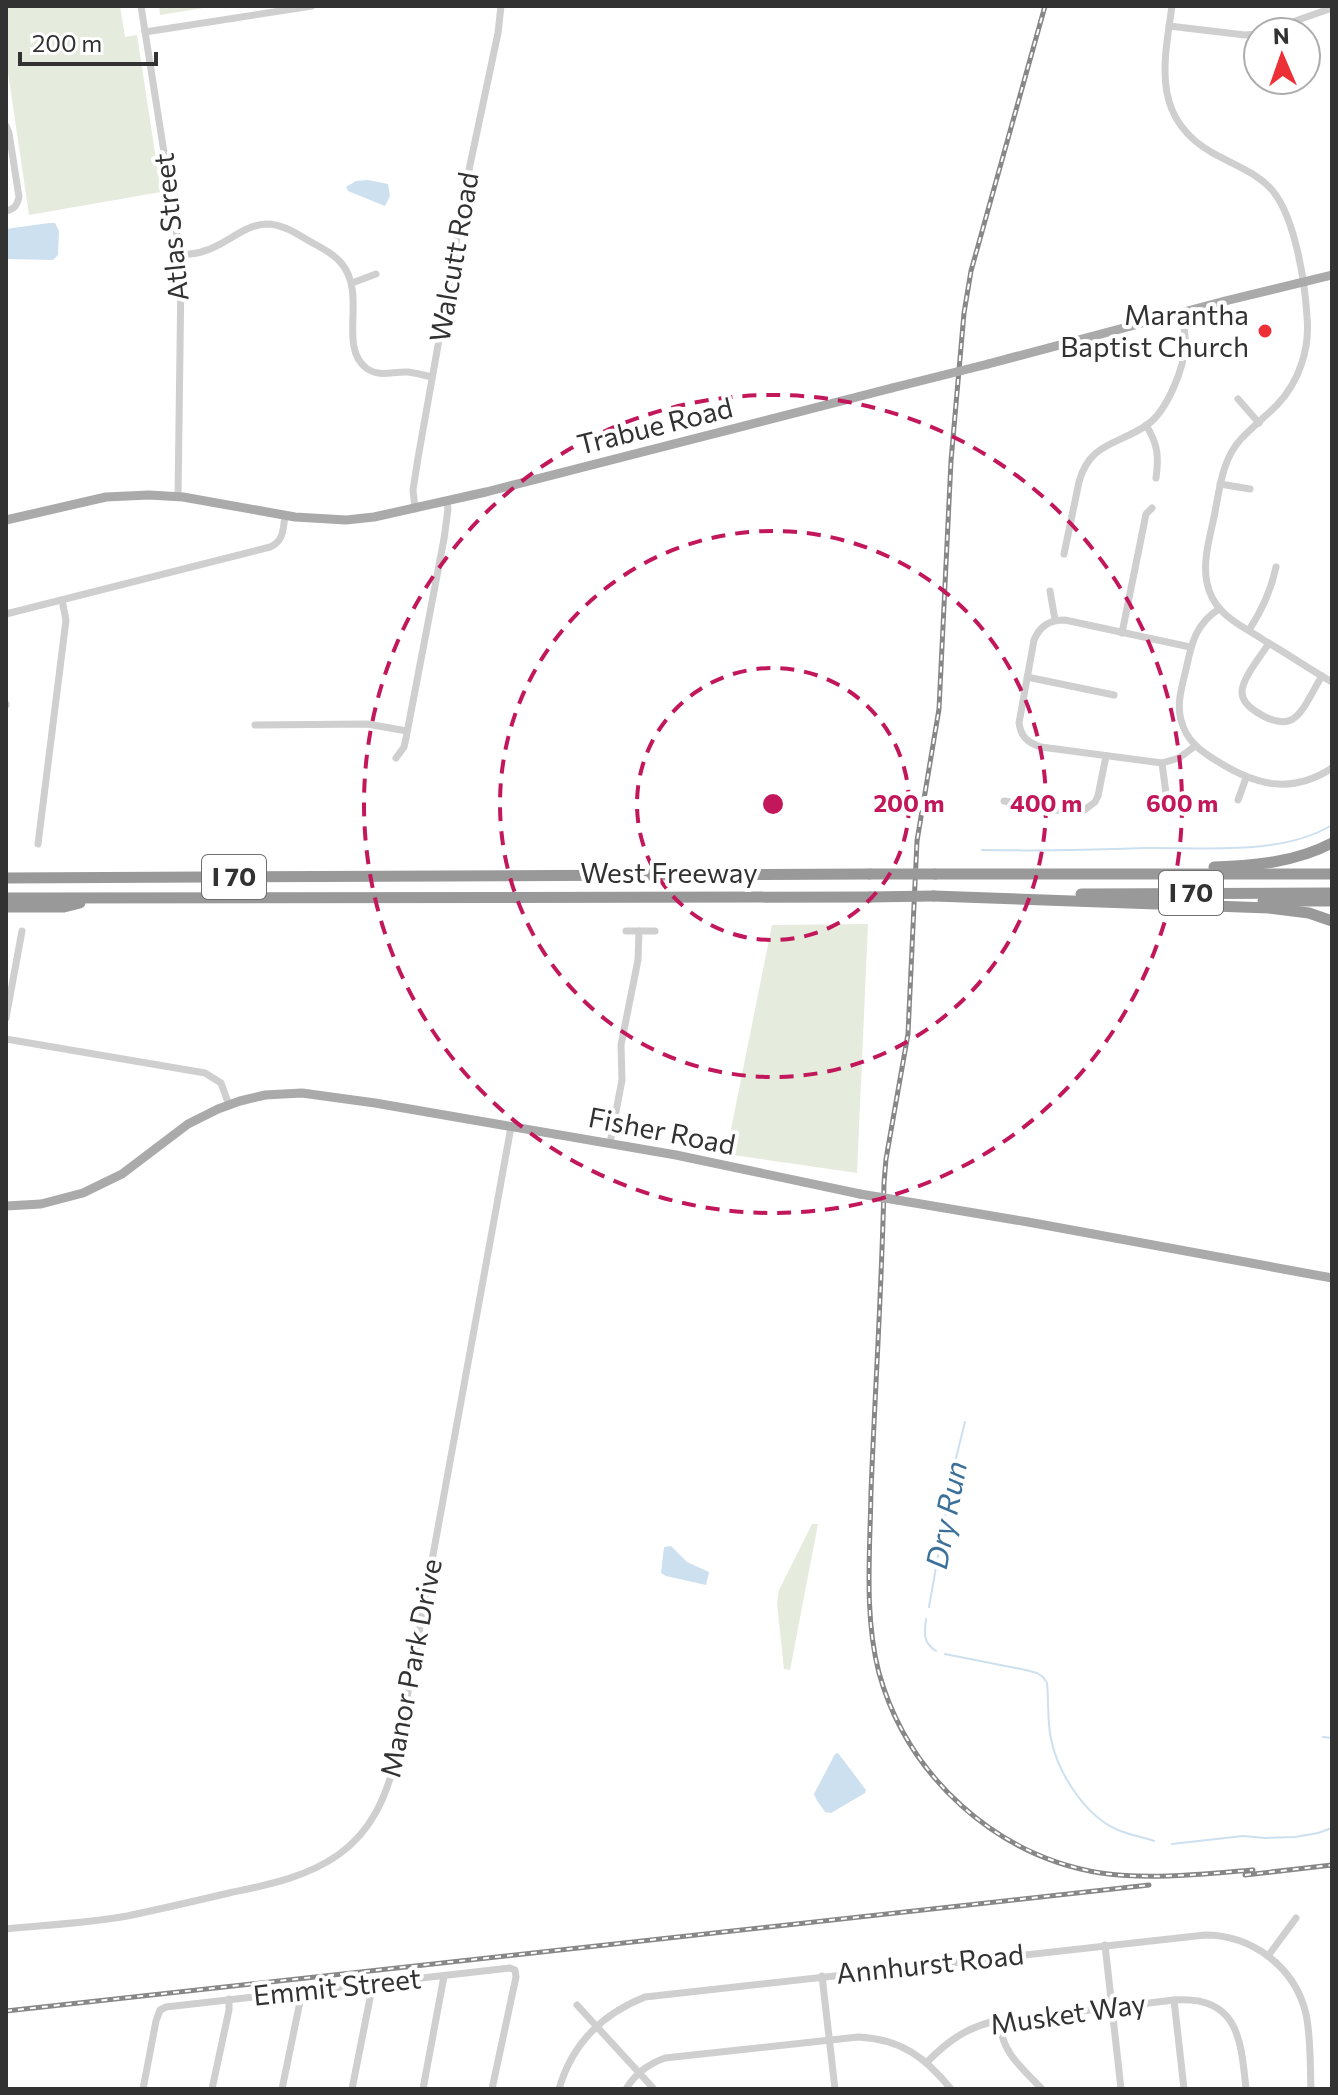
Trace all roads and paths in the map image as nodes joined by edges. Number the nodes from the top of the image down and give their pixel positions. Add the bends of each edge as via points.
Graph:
1 (141, 6) edge
2 (312, 6) edge
3 (501, 6) edge
4 (1172, 6) edge
5 (1332, 8) edge
6 (1309, 16) edge
7 (1169, 26) junction
8 (145, 32) junction
9 (1242, 35) edge
10 (6, 126) edge
11 (6, 211) edge
12 (180, 255) junction
13 (376, 274) dead end
14 (1332, 275) edge
15 (1302, 281) junction
16 (352, 283) junction
17 (1181, 313) junction
18 (432, 377) junction
19 (1238, 399) dead end
20 (1259, 423) junction
21 (1146, 425) junction
22 (1156, 478) dead end
23 (1220, 484) junction
24 (1250, 489) dead end
25 (178, 497) junction
26 (447, 502) junction
27 (1152, 508) dead end
28 (415, 509) junction
29 (285, 516) junction
30 (6, 520) edge
31 (1064, 554) dead end
32 (1276, 567) dead end
33 (1050, 591) dead end
34 (62, 600) junction
35 (1219, 609) junction
36 (6, 614) edge
37 (1055, 620) junction
38 (1249, 630) junction
39 (1122, 633) junction
40 (1269, 643) junction
41 (1190, 647) junction
42 (1322, 676) junction
43 (1027, 677) junction
44 (1332, 682) edge
45 (1114, 695) dead end
46 (255, 725) dead end
47 (407, 731) junction
48 (1195, 746) junction
49 (1106, 756) junction
50 (396, 758) dead end
51 (1162, 763) junction
52 (1332, 768) edge
53 (1246, 778) junction
54 (1238, 800) dead end
55 (1004, 801) dead end
56 (1167, 801) dead end
57 (1332, 843) edge
58 (38, 844) dead end
59 (1050, 874) junction
60 (1332, 874) edge
61 (6, 875) edge
62 (1332, 893) edge
63 (934, 896) junction
64 (6, 898) edge
65 (104, 899) junction
66 (1332, 901) edge
67 (1135, 902) junction
68 (6, 907) edge
69 (1332, 921) edge
70 (22, 931) dead end
71 (626, 931) dead end
72 (639, 931) junction
73 (655, 931) dead end
74 (6, 968) edge
75 (15, 969) junction
76 (6, 1018) edge
77 (6, 1039) edge
78 (229, 1105) junction
79 (511, 1127) junction
80 (610, 1143) junction
81 (6, 1206) edge
82 (1332, 1278) edge
83 (1296, 1918) dead end
84 (6, 1929) edge
85 (1105, 1945) junction
86 (1268, 1956) junction
87 (444, 1976) junction
88 (822, 1976) junction
89 (373, 1983) junction
90 (302, 1992) junction
91 (229, 1999) junction
92 (1174, 2000) junction
93 (577, 2005) dead end
94 (1112, 2007) junction
95 (999, 2020) junction
96 (596, 2026) junction
97 (829, 2039) junction
98 (927, 2062) junction
99 (639, 2073) junction
100 (143, 2089) edge
101 (212, 2089) edge
102 (282, 2089) edge
103 (352, 2089) edge
104 (423, 2089) edge
105 (492, 2089) edge
106 (559, 2089) edge
107 (626, 2089) edge
108 (654, 2089) edge
109 (835, 2089) edge
110 (951, 2089) edge
111 (1042, 2089) edge
112 (1121, 2089) edge
113 (1184, 2089) edge
114 (1246, 2089) edge
115 (1311, 2089) edge

1 - 8 street, Atlas Street
2 - 8 street
3 - 18 street, Walcutt Road
4 - 7 street
5 - 6 street
7 - 9 street
7 - 15 street via 1164,82 1173,112 1198,143 1273,192 1289,223
8 - 12 street, Atlas Street
10 - 11 street via 19,197
12 - 16 street via 206,251 255,225 277,225 330,253
12 - 25 street, Atlas Street
13 - 16 street
14 - 15 main road, Trabue Road
15 - 17 main road, Trabue Road
15 - 20 street via 1308,330 1302,364 1284,397
16 - 18 street via 354,345 362,364 381,374
17 - 21 street via 1181,363 1164,407
17 - 26 main road, Trabue Road, bridge
18 - 28 street, Walcutt Road via 413,490
19 - 20 street
20 - 23 street via 1240,440
21 - 22 street via 1158,447
21 - 31 street via 1089,459
23 - 24 street
23 - 35 street via 1205,570
25 - 29 main road, Trabue Road
25 - 30 main road, Trabue Road via 106,497
26 - 28 main road, Trabue Road
26 - 47 street
27 - 39 street via 1146,514
28 - 29 main road, Trabue Road via 346,520
29 - 34 street via 281,537 270,547
32 - 38 street via 1262,610
33 - 37 street
34 - 36 street
34 - 58 street via 66,620
35 - 38 street
35 - 41 street via 1201,624
37 - 39 street
37 - 43 street via 1038,631
38 - 40 street
39 - 41 street
40 - 42 street
40 - 42 street via 1242,691 1250,708 1262,716 1277,723 1292,720
41 - 48 street via 1180,713
42 - 44 street
43 - 45 street
43 - 49 street via 1019,723 1028,742
46 - 47 street via 367,724
47 - 50 street
48 - 51 street
48 - 53 street
49 - 51 street
49 - 55 street via 1098,796 1083,811
51 - 56 street
52 - 53 street via 1296,784
53 - 54 street
57 - 59 highway via 1304,855 1253,865
59 - 60 highway, West Freeway / I 70
59 - 61 highway, West Freeway / I 70, bridge
62 - 63 highway, West Freeway / I 70
63 - 65 highway, West Freeway / I 70, bridge
63 - 67 highway
64 - 65 highway, West Freeway / I 70
65 - 68 highway via 64,907
66 - 67 highway
67 - 69 highway via 1280,909
70 - 75 street
71 - 72 street
72 - 73 street
72 - 80 street
74 - 75 street
75 - 76 street
77 - 78 street via 205,1073 221,1083
78 - 79 main road, Fisher Road via 265,1095 313,1093
78 - 81 main road, Fisher Road via 188,1124 131,1168 90,1191 48,1203
79 - 80 main road, Fisher Road
79 - 84 street, Manor Park Drive via 396,1758 377,1810 337,1855 289,1879 126,1916
80 - 82 main road, Fisher Road, bridge via 860,1194
83 - 86 street
85 - 86 street, Annhurst Road via 1213,1935 1247,1943
85 - 88 street, Annhurst Road
85 - 94 street
86 - 115 street via 1302,2003
87 - 89 street, Emmit Street
87 - 104 street
87 - 105 street, Emmit Street via 515,1970
88 - 96 street, Annhurst Road via 653,1995 624,2006
88 - 97 street
89 - 90 street, Emmit Street
89 - 103 street
90 - 91 street, Emmit Street
90 - 102 street
91 - 100 street, Emmit Street via 160,2010
91 - 101 street
92 - 94 street, Musket Way
92 - 113 street
92 - 114 street, Musket Way via 1203,2001 1227,2017 1240,2039
93 - 96 street
94 - 95 street, Musket Way
94 - 112 street
95 - 98 street, Musket Way via 964,2031
95 - 111 street via 1006,2049
96 - 99 street
96 - 106 street, Annhurst Road via 574,2052
97 - 98 street via 890,2041
97 - 99 street via 669,2057
97 - 109 street
98 - 110 street
99 - 107 street
99 - 108 street

